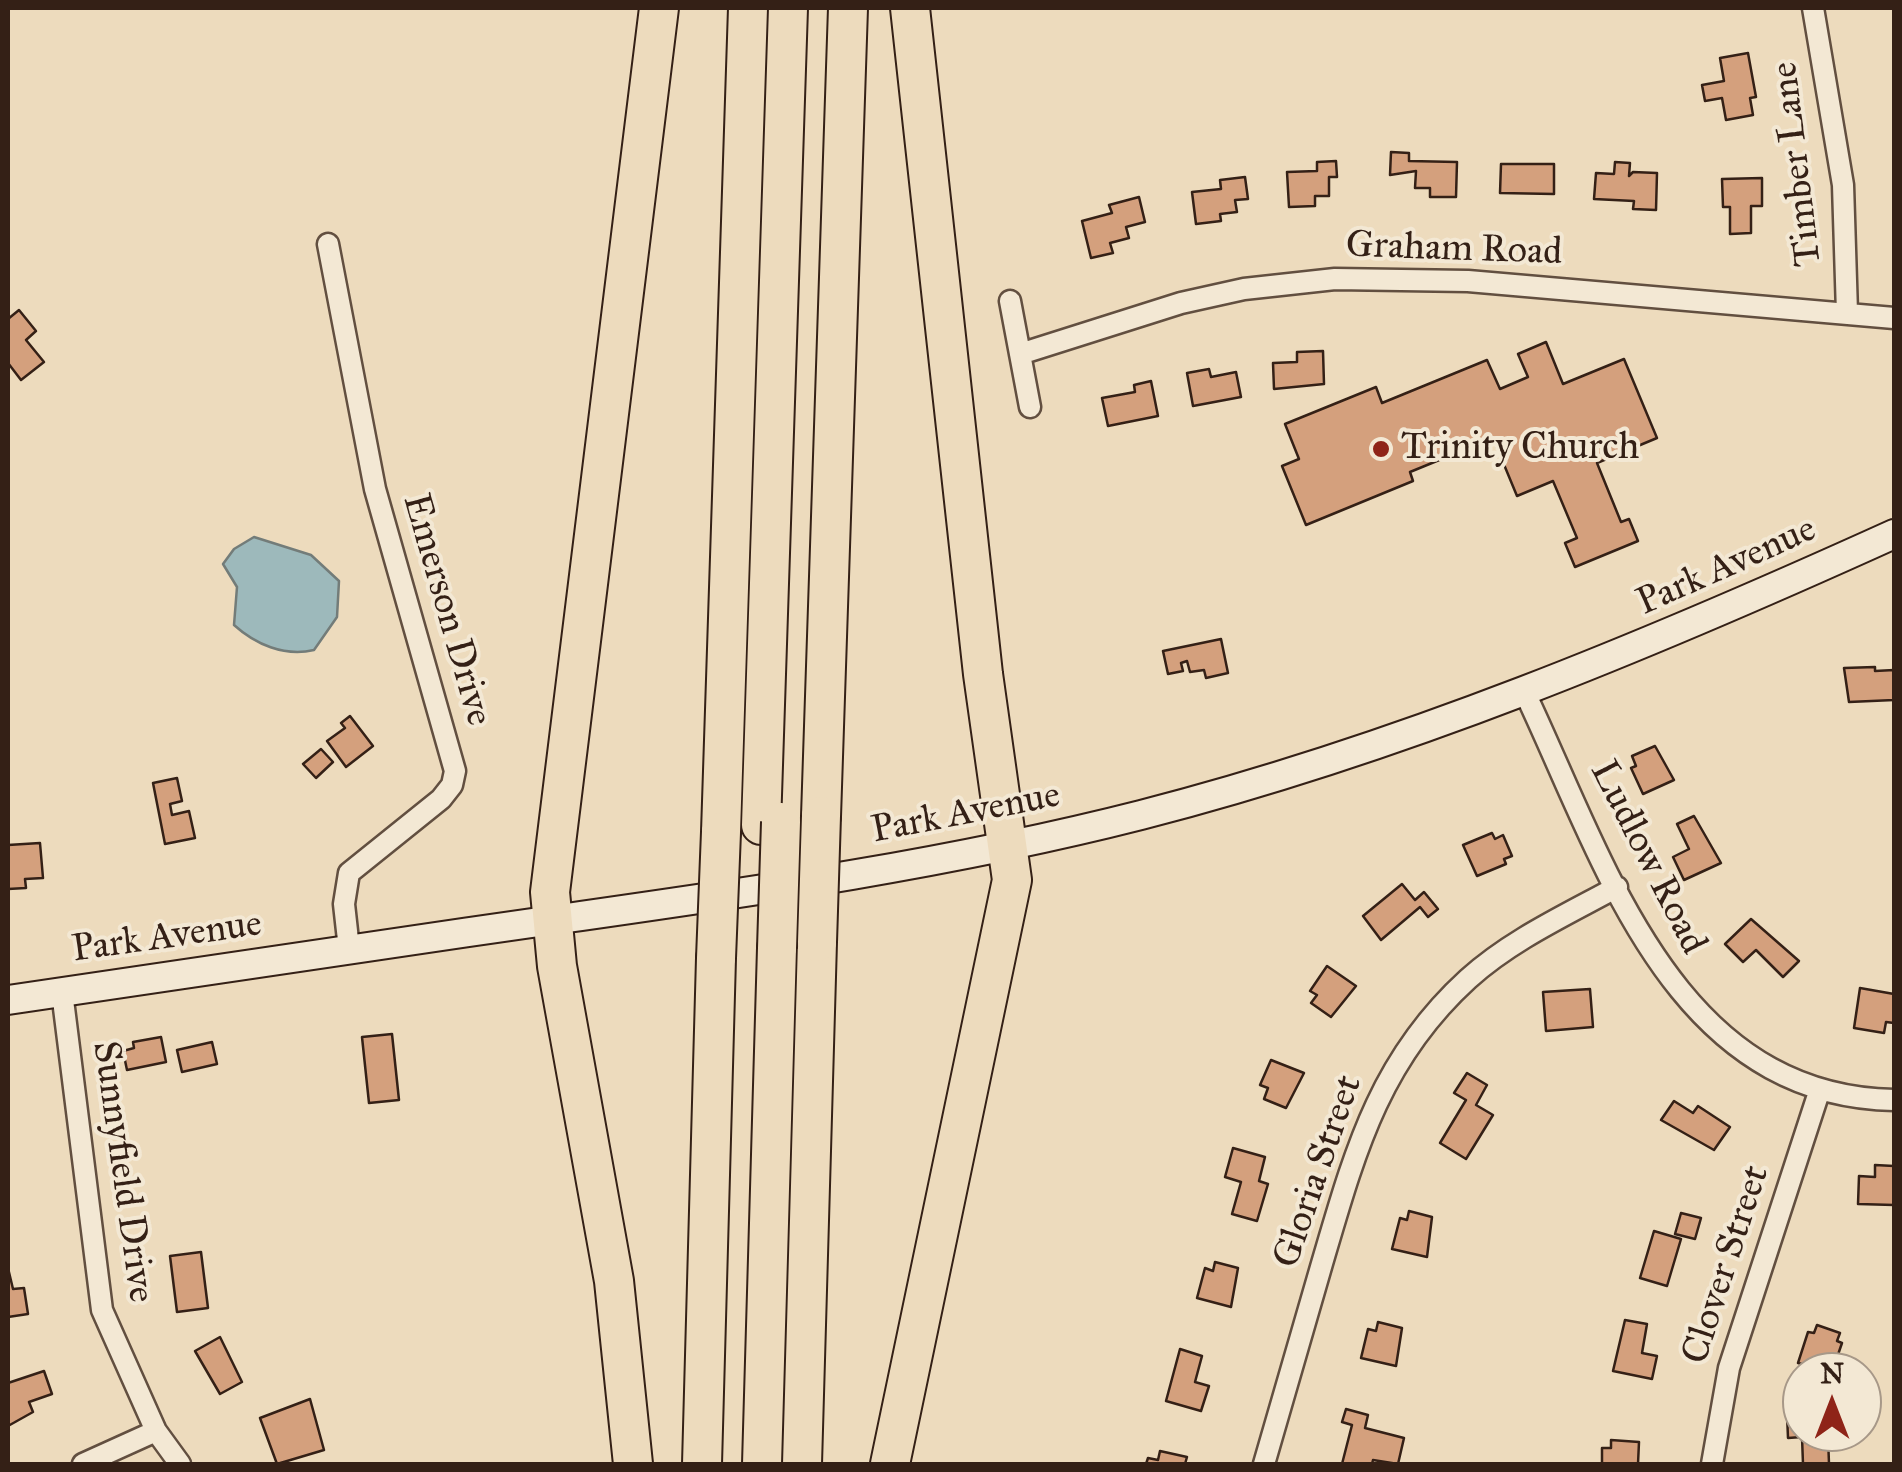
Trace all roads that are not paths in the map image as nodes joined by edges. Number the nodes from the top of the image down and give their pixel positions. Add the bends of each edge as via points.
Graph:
1 (660, 8) edge
2 (748, 8) edge
3 (788, 8) edge
4 (808, 8) edge
5 (848, 8) edge
6 (910, 8) edge
7 (1813, 8) edge
8 (328, 244) dead end
9 (1010, 301) dead end
10 (1847, 313) junction
11 (1894, 318) edge
12 (1020, 354) junction
13 (1030, 407) dead end
14 (1894, 534) edge
15 (1525, 693) junction
16 (771, 824) junction
17 (1010, 845) junction
18 (1617, 887) junction
19 (551, 920) junction
20 (349, 949) junction
21 (767, 950) junction
22 (62, 992) junction
23 (8, 1000) edge
24 (1820, 1089) junction
25 (1894, 1100) edge
26 (156, 1431) junction
27 (83, 1464) edge
28 (180, 1464) edge
29 (633, 1464) edge
30 (702, 1464) edge
31 (740, 1464) edge
32 (762, 1464) edge
33 (802, 1464) edge
34 (890, 1464) edge
35 (1264, 1464) edge
36 (1712, 1464) edge

1 - 19 highway via 576,662
2 - 30 highway, bridge
3 - 16 highway
4 - 16 highway
5 - 33 highway, bridge
6 - 17 highway via 983,674
7 - 10 street, Timber Lane via 1843,185
8 - 20 street, Emerson Drive via 375,489 455,770 441,799 349,873
9 - 12 street
10 - 11 street, Graham Road
10 - 12 street, Graham Road via 1468,281 1335,279 1180,303
12 - 13 street
14 - 15 main road, Park Avenue
15 - 17 main road, Park Avenue via 1232,789
15 - 18 street, Ludlow Road
16 - 21 highway, bridge
17 - 19 main road, Park Avenue via 773,889
17 - 34 highway via 1010,900
18 - 24 street, Ludlow Road via 1655,961 1690,1007 1760,1062
18 - 35 street, Gloria Street via 1518,941 1469,978 1396,1064 1356,1148
19 - 20 main road, Park Avenue
19 - 29 highway via 614,1281
20 - 22 main road, Park Avenue
21 - 31 highway
21 - 32 highway
22 - 23 main road, Park Avenue
22 - 26 street, Sunnyfield Drive via 102,1310
24 - 25 street, Ludlow Road
24 - 36 street, Clover Street via 1729,1368
26 - 27 street
26 - 28 street, Sunnyfield Drive

